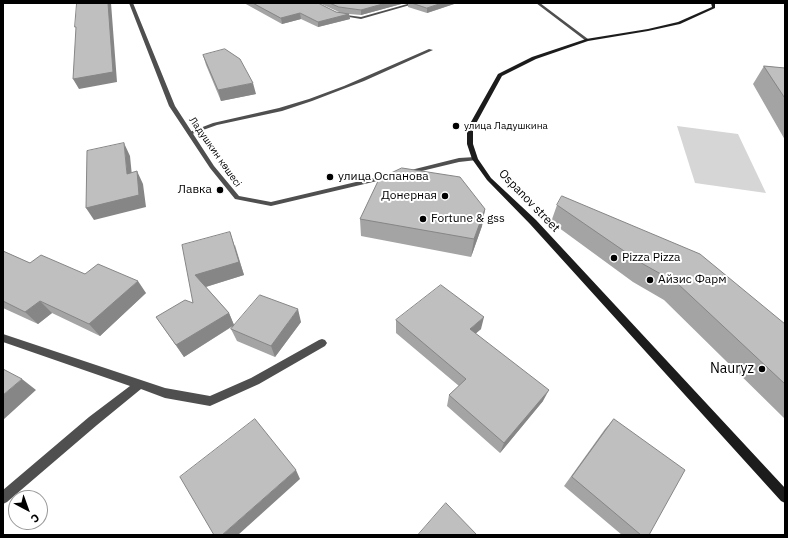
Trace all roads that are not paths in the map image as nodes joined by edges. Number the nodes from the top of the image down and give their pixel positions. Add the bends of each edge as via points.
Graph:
1 (132, 3) edge
2 (415, 3) edge
3 (538, 3) edge
4 (713, 3) edge
5 (332, 12) edge
6 (587, 40) junction
7 (431, 50) dead end
8 (190, 133) junction
9 (475, 159) junction
10 (402, 174) edge
11 (394, 175) edge
12 (3, 338) edge
13 (322, 343) dead end
14 (140, 384) junction
15 (785, 497) edge
16 (3, 498) edge

1 - 8 street, Ладушкин көшесі via 172,106
2 - 5 street via 361,18
3 - 6 street
4 - 6 street, Ospanov street via 714,7 679,23
6 - 9 street, Ospanov street via 534,58 500,75 470,129 470,144
7 - 8 street via 294,106 225,121
8 - 11 street, Ладушкин көшесі via 236,198 270,204
9 - 10 street via 459,160
9 - 15 street, Ospanov street via 488,179 533,222
12 - 14 street
13 - 14 street via 255,381 210,401 165,393
14 - 16 street

